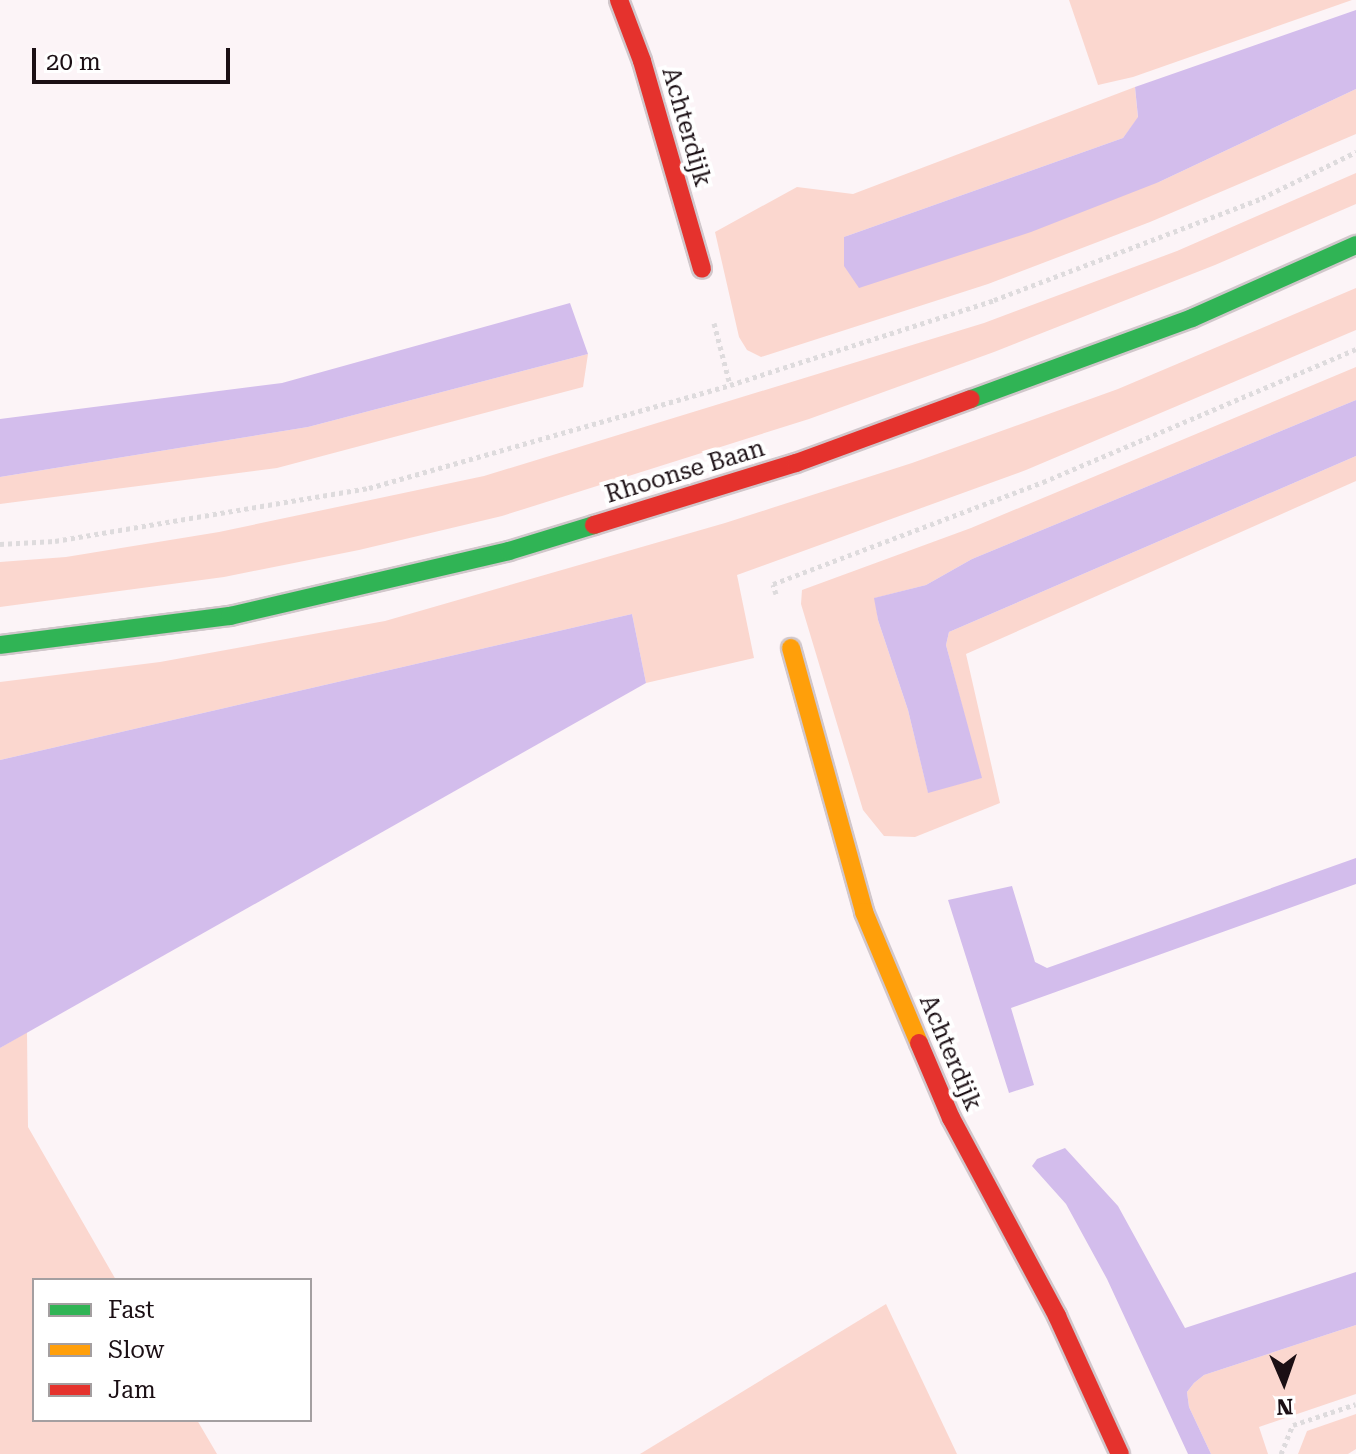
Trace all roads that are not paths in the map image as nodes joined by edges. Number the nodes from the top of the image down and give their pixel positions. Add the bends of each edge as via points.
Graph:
1 (619, 0) edge
2 (1356, 245) edge
3 (702, 269) dead end
4 (0, 645) edge
5 (791, 648) road end
6 (1120, 1454) edge

1 - 3 main road, Achterdijk
2 - 4 main road, Rhoonse Baan via 1192,318 796,463 509,551 230,616
5 - 6 main road, Achterdijk via 864,912 951,1118 1057,1316

